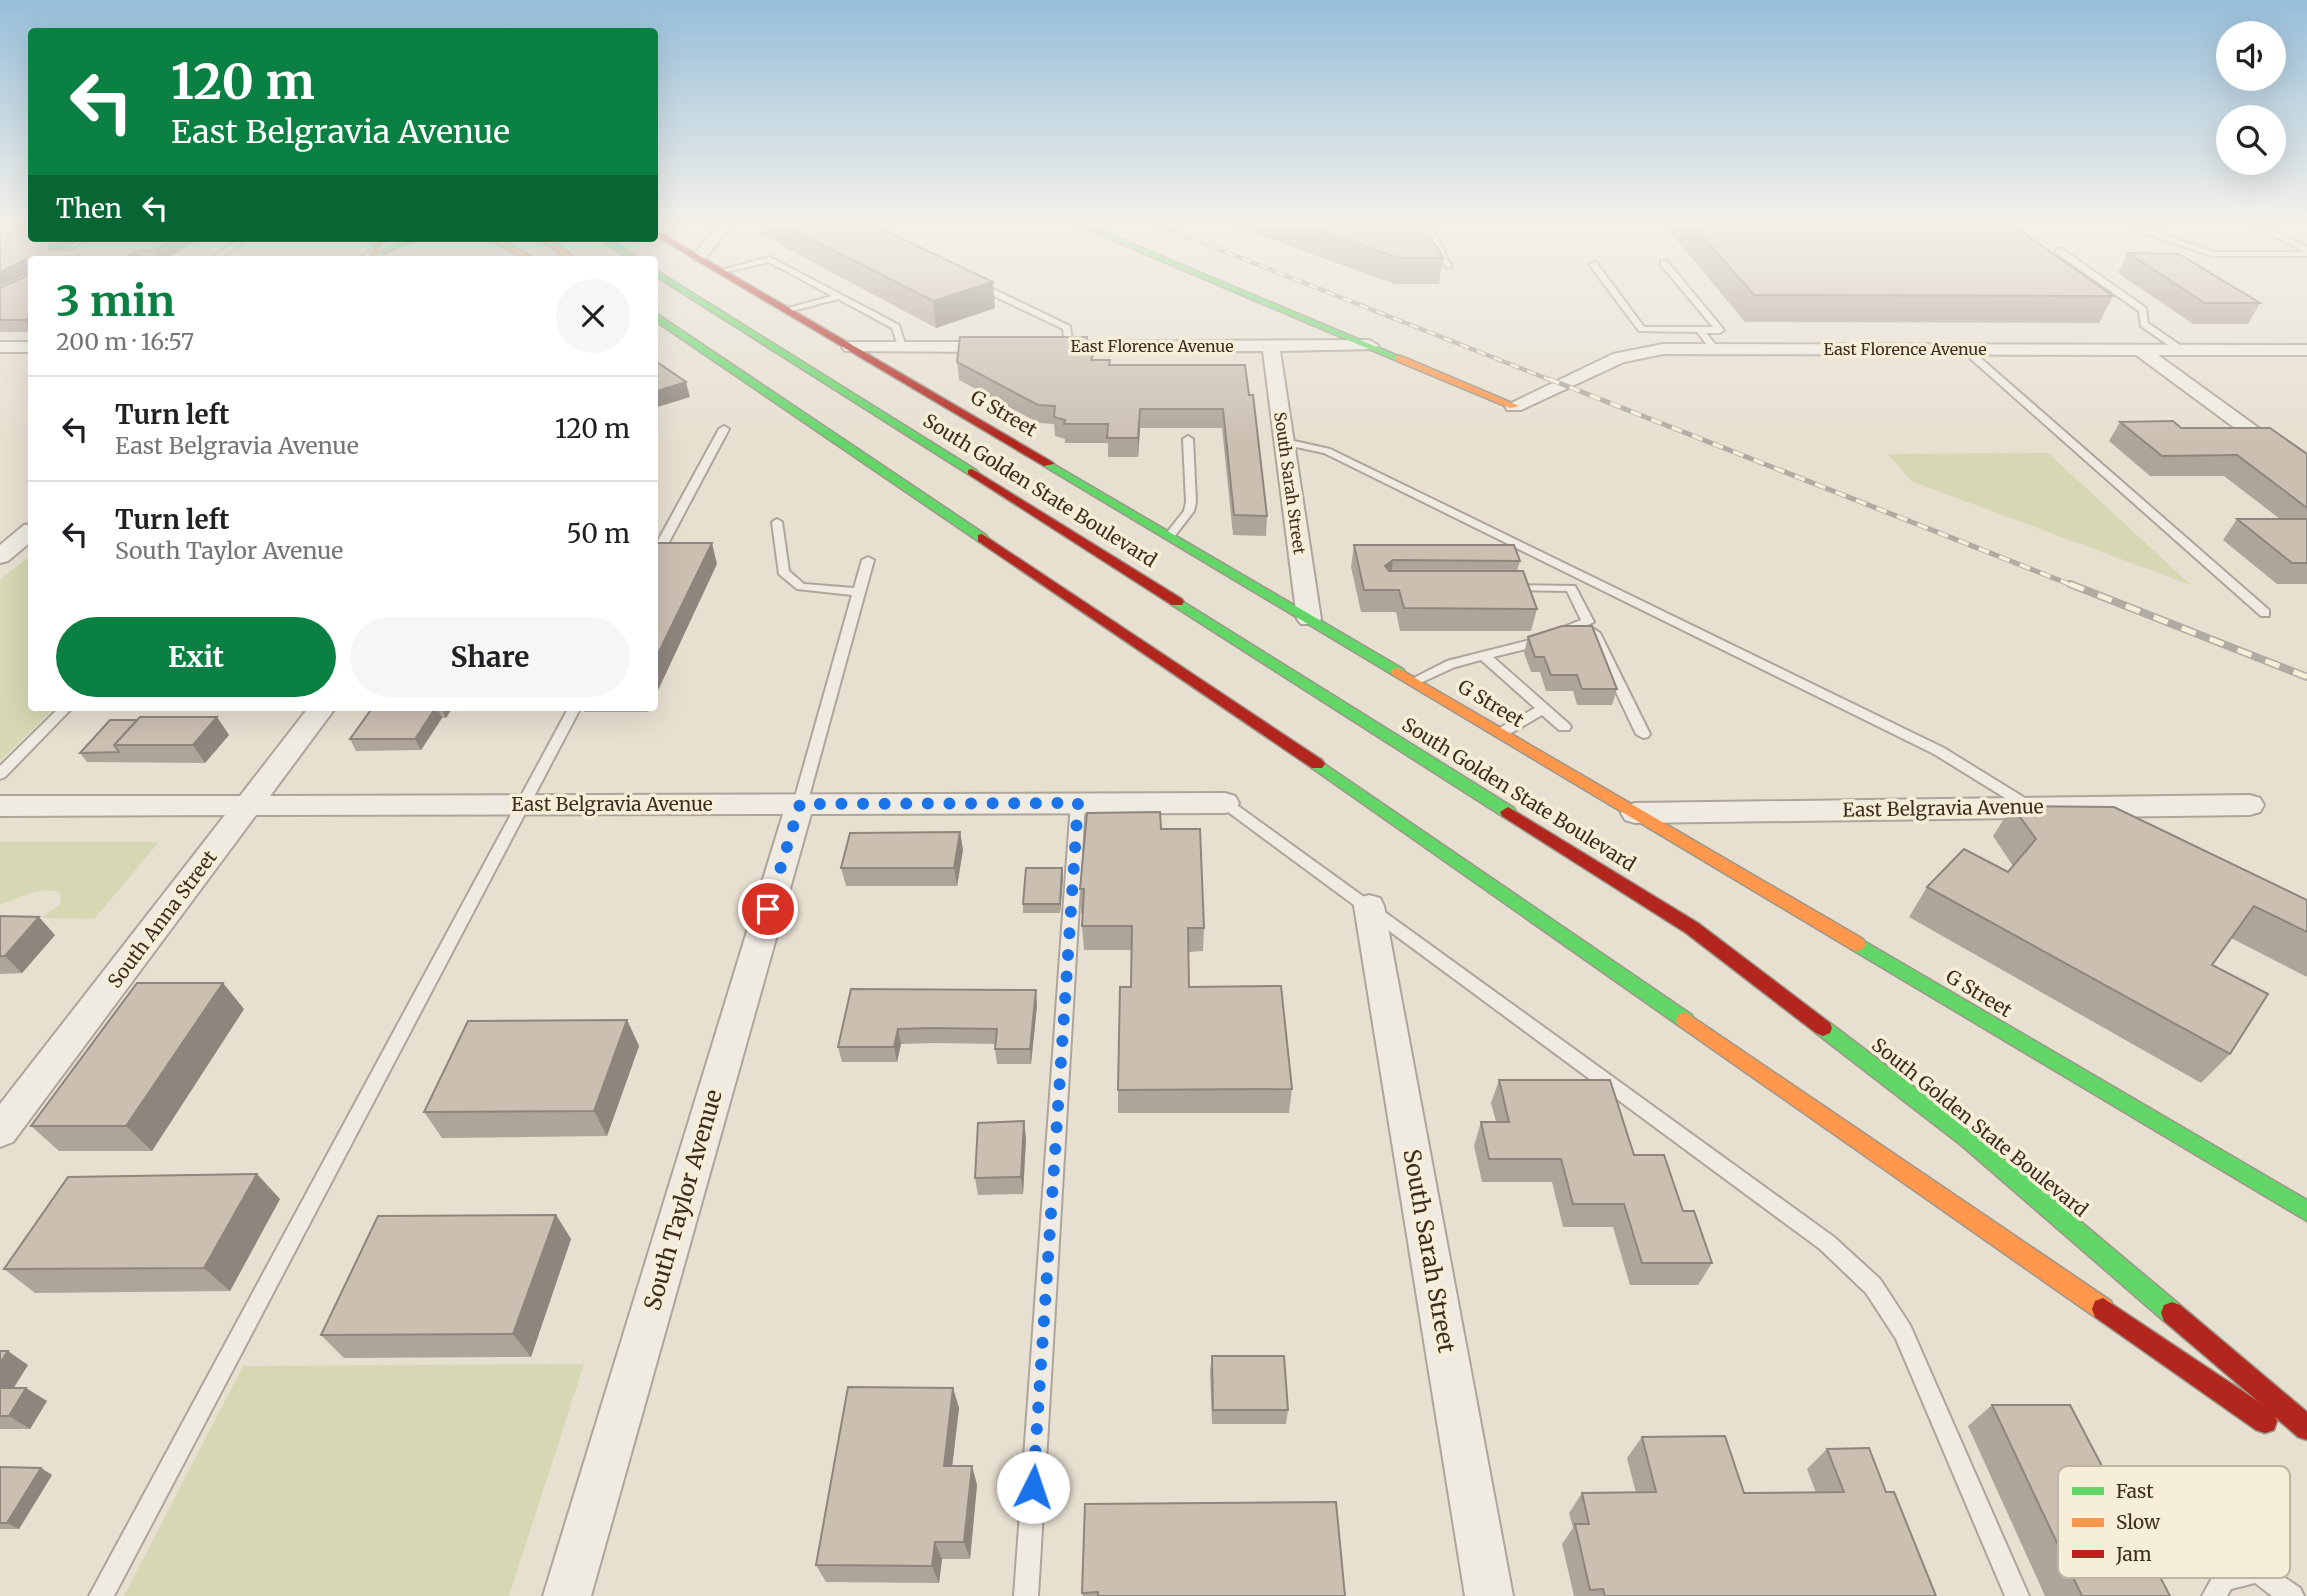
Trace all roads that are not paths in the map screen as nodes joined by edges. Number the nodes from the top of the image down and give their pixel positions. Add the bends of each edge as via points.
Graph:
1 (689, 293) edge
2 (762, 293) edge
3 (834, 293) edge
4 (997, 293) edge
5 (1246, 293) edge
6 (1615, 293) edge
7 (1689, 293) edge
8 (2119, 293) edge
9 (839, 296) junction
10 (791, 310) junction
11 (658, 317) edge
12 (1699, 330) junction
13 (658, 333) edge
14 (1369, 345) junction
15 (1069, 346) junction
16 (1271, 346) junction
17 (0, 347) edge
18 (28, 347) edge
19 (851, 347) junction
20 (902, 347) junction
21 (1715, 349) junction
22 (1966, 349) junction
23 (2140, 350) junction
24 (2181, 350) junction
25 (2307, 350) edge
26 (1514, 406) joint
27 (724, 429) dead end
28 (1188, 439) dead end
29 (1285, 442) junction
30 (844, 444) junction
31 (2307, 472) edge
32 (777, 522) dead end
33 (28, 533) edge
34 (1170, 535) junction
35 (658, 552) edge
36 (0, 556) edge
37 (868, 560) dead end
38 (1502, 588) edge
39 (859, 592) junction
40 (2265, 613) dead end
41 (1309, 619) junction
42 (1588, 622) junction
43 (1483, 656) junction
44 (1413, 681) junction
45 (1544, 709) junction
46 (63, 711) edge
47 (320, 711) edge
48 (573, 711) edge
49 (1564, 727) dead end
50 (1500, 733) junction
51 (1643, 734) dead end
52 (0, 774) edge
53 (1078, 803) junction
54 (1225, 803) joint
55 (524, 804) junction
56 (800, 804) junction
57 (249, 805) junction
58 (2250, 805) dead end
59 (0, 806) edge
60 (2028, 806) junction
61 (1635, 813) junction
62 (1369, 906) junction
63 (0, 1131) edge
64 (2307, 1212) edge
65 (2307, 1428) edge
66 (2284, 1434) dead end
67 (2224, 1578) edge
68 (2268, 1578) edge
69 (101, 1596) edge
70 (566, 1596) edge
71 (1026, 1596) edge
72 (1489, 1596) edge
73 (2017, 1596) edge
74 (2214, 1596) edge
75 (2292, 1596) edge

1 - 65 main road, South Golden State Boulevard via 1692,929 1968,1139
2 - 10 main road, G Street
3 - 9 lane
4 - 15 lane via 1067,328
5 - 14 main road
6 - 12 lane via 1643,329
7 - 12 lane via 1720,330
8 - 24 lane via 2143,310 2144,324
9 - 10 lane
9 - 20 lane via 896,327
10 - 19 main road, G Street
11 - 30 main road
12 - 21 lane
13 - 30 main road
14 - 16 street, East Florence Avenue
14 - 26 main road
15 - 16 street, East Florence Avenue
15 - 20 street, East Florence Avenue
16 - 29 street, South Sarah Street
17 - 18 street
19 - 20 street, East Florence Avenue
19 - 34 main road, G Street
21 - 22 street, East Florence Avenue
21 - 26 street, East Florence Avenue via 1635,354
22 - 23 street, East Florence Avenue
22 - 40 lane
23 - 24 street, East Florence Avenue
23 - 31 street
24 - 25 street, East Florence Avenue
27 - 35 lane
28 - 34 lane via 1191,502
29 - 41 street, South Sarah Street
29 - 60 lane via 1327,451 1939,751
30 - 66 main road via 1322,768
32 - 39 lane via 783,572 801,587
33 - 36 street
34 - 41 main road, G Street
37 - 39 lane
38 - 42 lane via 1571,588
39 - 56 lane
41 - 44 main road, G Street
42 - 43 lane via 1537,643
42 - 51 lane
43 - 44 lane
43 - 45 lane
44 - 50 main road, G Street
45 - 49 lane
45 - 50 lane
46 - 52 lane
47 - 57 street, South Anna Street
48 - 55 lane
50 - 61 main road, G Street
53 - 54 street, East Belgravia Avenue
53 - 56 street, East Belgravia Avenue
53 - 71 lane
54 - 62 lane
55 - 56 street, East Belgravia Avenue
55 - 57 street, East Belgravia Avenue
55 - 69 lane
56 - 70 street, South Taylor Avenue
57 - 59 street, East Belgravia Avenue
57 - 63 street, South Anna Street
58 - 60 street, East Belgravia Avenue
60 - 61 street, East Belgravia Avenue
61 - 64 main road, G Street
62 - 72 street, South Sarah Street
62 - 73 lane via 1827,1243 1873,1286 1903,1332
67 - 74 lane
68 - 75 lane

